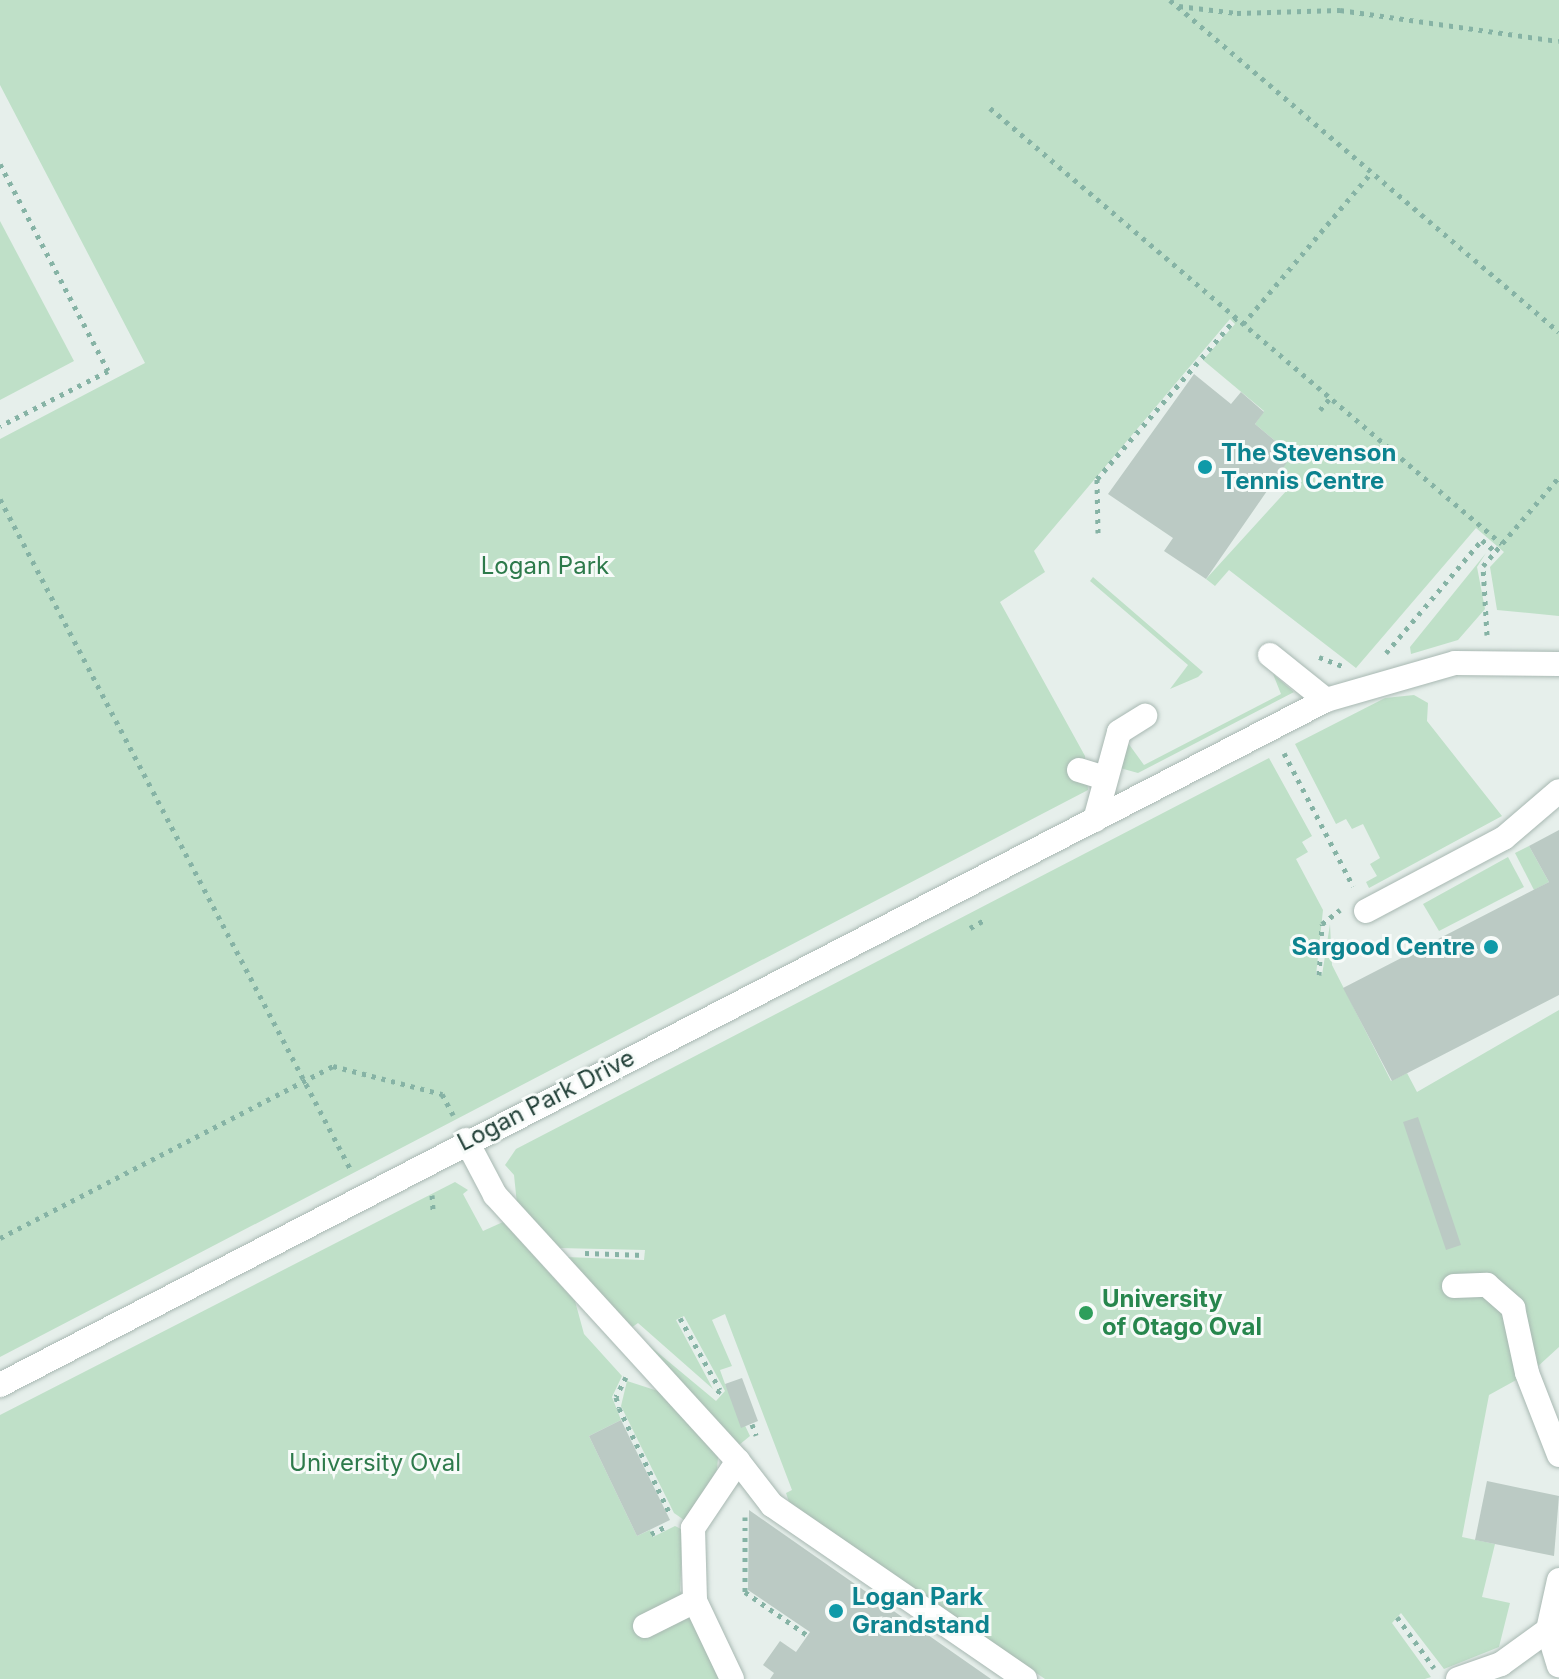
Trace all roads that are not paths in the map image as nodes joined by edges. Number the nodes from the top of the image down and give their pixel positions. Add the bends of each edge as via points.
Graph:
1 (1270, 655) dead end
2 (1559, 664) edge
3 (1326, 700) junction
4 (1145, 716) dead end
5 (1079, 770) dead end
6 (1106, 778) junction
7 (1559, 791) edge
8 (1095, 820) junction
9 (1363, 906) road end
10 (462, 1131) junction
11 (1454, 1286) dead end
12 (0, 1385) edge
13 (1559, 1455) edge
14 (738, 1461) junction
15 (1559, 1580) edge
16 (695, 1601) junction
17 (645, 1626) dead end
18 (1554, 1626) edge
19 (1559, 1665) edge
20 (732, 1679) edge
21 (1025, 1679) edge
22 (1458, 1679) edge

1 - 3 lane
2 - 3 lane, Logan Park Drive via 1483,659 1382,679
3 - 8 lane, Logan Park Drive
4 - 6 lane via 1119,732
5 - 6 lane
6 - 8 lane
7 - 9 lane via 1504,838
8 - 10 lane, Logan Park Drive
10 - 12 lane, Logan Park Drive via 364,1194
10 - 14 lane via 495,1195
11 - 13 lane via 1487,1285 1513,1308 1527,1373
14 - 16 lane via 693,1528
14 - 21 lane via 772,1505
15 - 18 lane
16 - 17 lane
16 - 20 lane
18 - 19 lane
18 - 22 lane via 1501,1664

